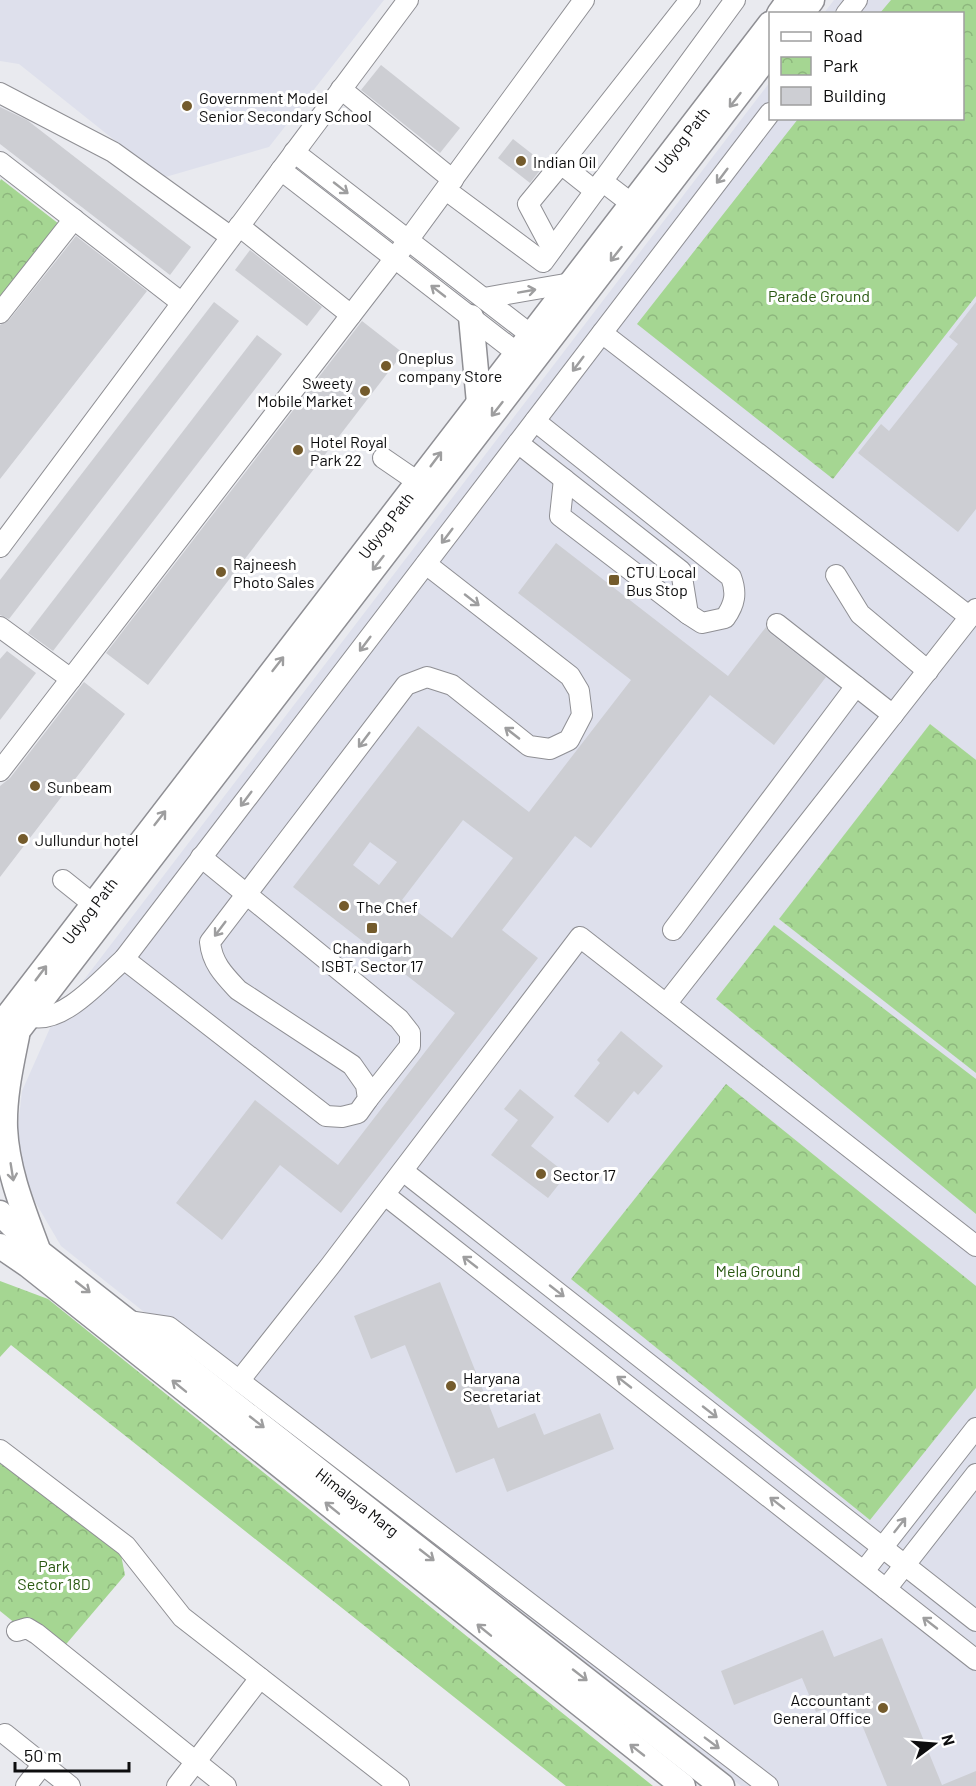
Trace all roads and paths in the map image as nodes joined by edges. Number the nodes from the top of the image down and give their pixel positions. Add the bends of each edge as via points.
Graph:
1 (408, 0) edge
2 (584, 0) edge
3 (690, 0) edge
4 (735, 0) edge
5 (789, 0) edge
6 (812, 0) edge
7 (857, 0) edge
8 (780, 12) edge
9 (803, 12) edge
10 (848, 12) edge
11 (769, 27) edge
12 (769, 56) edge
13 (341, 89) junction
14 (0, 93) edge
15 (769, 116) edge
16 (294, 152) junction
17 (0, 162) edge
18 (561, 164) junction
19 (281, 170) junction
20 (449, 185) junction
21 (599, 186) junction
22 (632, 204) junction
23 (74, 219) junction
24 (235, 232) junction
25 (409, 240) junction
26 (552, 249) junction
27 (395, 258) junction
28 (571, 283) junction
29 (182, 303) junction
30 (477, 308) junction
31 (0, 313) edge
32 (351, 315) junction
33 (602, 333) junction
34 (524, 344) junction
35 (479, 403) junction
36 (535, 421) junction
37 (518, 443) junction
38 (383, 458) dead end
39 (564, 478) junction
40 (418, 482) junction
41 (0, 547) edge
42 (426, 564) junction
43 (836, 575) dead end
44 (973, 613) edge
45 (688, 614) junction
46 (777, 624) dead end
47 (0, 627) edge
48 (927, 671) junction
49 (71, 679) junction
50 (856, 686) junction
51 (893, 715) junction
52 (0, 771) edge
53 (201, 857) junction
54 (63, 880) dead end
55 (247, 894) junction
56 (93, 904) junction
57 (672, 930) dead end
58 (124, 959) junction
59 (666, 1004) junction
60 (10, 1023) edge
61 (0, 1054) edge
62 (368, 1099) junction
63 (407, 1174) junction
64 (389, 1198) junction
65 (0, 1213) edge
66 (0, 1246) edge
67 (976, 1246) edge
68 (34, 1258) junction
69 (0, 1262) edge
70 (526, 1267) junction
71 (506, 1290) junction
72 (128, 1321) junction
73 (244, 1385) junction
74 (976, 1430) edge
75 (0, 1450) edge
76 (976, 1474) edge
77 (882, 1548) junction
78 (904, 1565) junction
79 (864, 1571) junction
80 (886, 1589) junction
81 (976, 1621) edge
82 (17, 1631) dead end
83 (976, 1660) edge
84 (260, 1678) junction
85 (5, 1734) dead end
86 (195, 1762) junction
87 (43, 1764) junction
88 (26, 1786) edge
89 (70, 1786) edge
90 (177, 1786) edge
91 (226, 1786) edge
92 (399, 1786) edge
93 (683, 1786) edge
94 (722, 1786) edge
95 (768, 1786) edge

1 - 13 street
2 - 20 street
3 - 18 street
4 - 21 street
5 - 8 main road
6 - 9 main road
7 - 10 street
11 - 22 main road, Udyog Path
12 -> 60 main road, Udyog Path
13 - 16 street
13 - 20 street
14 - 24 street via 113,152
15 -> 33 street
16 - 19 street
16 -> 25 street
17 - 23 street
18 - 21 street
18 - 26 street via 528,204
19 - 24 street
19 - 27 street
20 - 25 street
20 - 26 street via 543,262
21 - 22 street
21 - 26 street
22 - 28 main road, Udyog Path
23 - 29 street
23 - 31 street
24 - 29 street
24 - 32 street
25 - 27 street
25 - 30 street
30 -> 27 street
27 - 32 street
30 -> 28 street
28 - 34 main road, Udyog Path
29 - 41 street
30 - 34 street
30 - 35 main road
32 - 49 street
33 -> 36 street
33 - 44 street
34 - 35 main road, Udyog Path
40 -> 35 main road, Udyog Path
36 - 37 street
36 - 45 street via 731,577 734,606 725,618 702,623
37 - 39 street
37 -> 42 street
38 - 40 street
39 - 45 street via 681,571
39 - 45 street via 560,516
56 -> 40 main road, Udyog Path
42 -> 53 street
42 -> 55 street via 570,676 579,692 582,716 569,740 550,749 529,746 452,685 427,676 406,685
43 - 48 street via 860,614
44 - 48 street
46 - 50 street
47 - 49 street
48 - 51 street
49 - 52 street
50 - 51 street
50 - 57 street
51 - 59 street
53 - 55 street
53 - 58 street
54 - 56 street
55 -> 62 street via 210,942 212,957 222,974 238,990 352,1065 366,1085
55 - 62 street via 399,1019 410,1033 410,1046
60 -> 56 main road, Udyog Path
58 - 60 street via 76,1002 43,1018
58 - 62 street via 326,1116 358,1113
59 - 63 street via 590,945
59 - 67 street
60 - 61 main road, Udyog Path
60 -> 68 main road via 5,1128 15,1189
63 - 64 street
63 - 70 street
71 -> 64 street
64 - 73 street
65 - 68 main road, Himalaya Marg
66 - 68 main road, Himalaya Marg
68 - 69 main road
68 -> 72 main road, Himalaya Marg
93 -> 68 main road, Himalaya Marg
70 - 71 street
70 -> 77 street
79 -> 71 street
72 - 73 street via 169,1327
72 -> 94 main road, Himalaya Marg
73 -> 95 street
77 -> 74 street
75 - 84 street via 126,1546 182,1617
76 - 78 street
77 - 78 street
77 - 79 street
78 - 80 street
78 - 81 street
79 - 80 street
83 -> 80 street
82 - 86 street via 27,1628 37,1634
84 - 86 street
84 - 92 street
85 - 87 street
86 - 90 street
86 - 91 street
87 - 88 street
87 - 89 street

